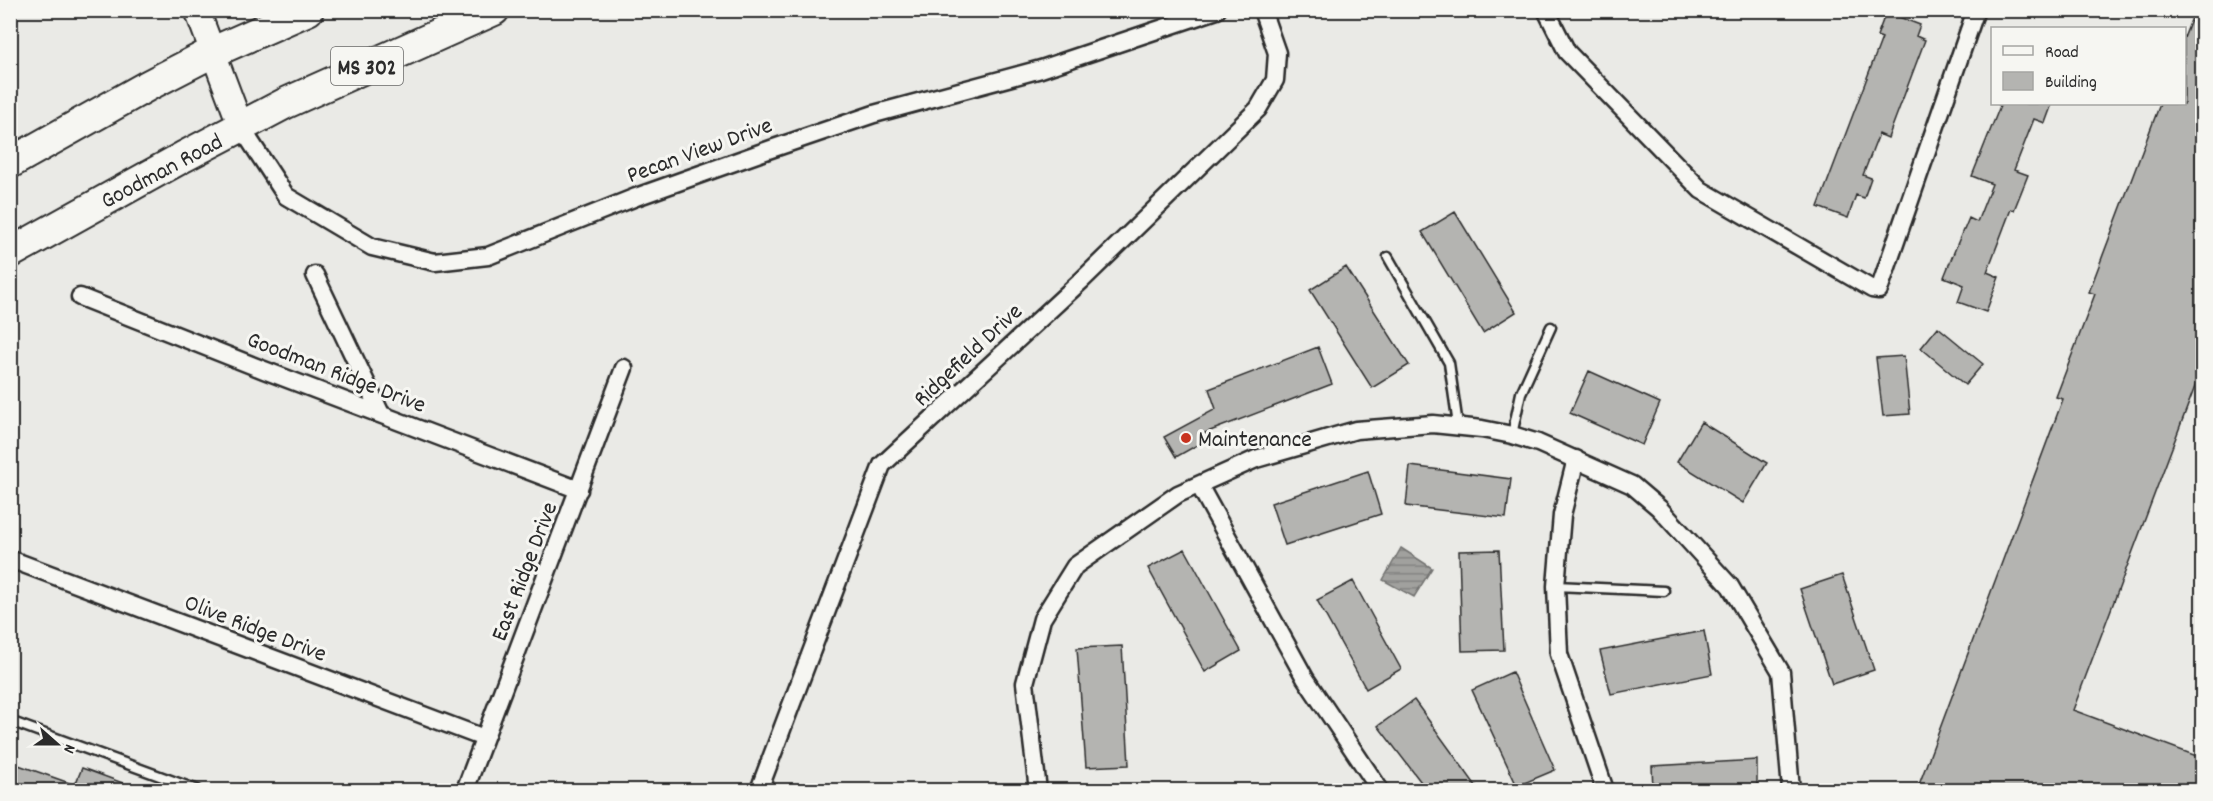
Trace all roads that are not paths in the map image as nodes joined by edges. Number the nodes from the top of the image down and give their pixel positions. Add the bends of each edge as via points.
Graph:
1 (197, 10) edge
2 (308, 10) edge
3 (494, 10) edge
4 (1217, 10) edge
5 (1262, 10) edge
6 (1546, 10) edge
7 (1976, 10) edge
8 (213, 52) junction
9 (241, 127) junction
10 (10, 163) edge
11 (10, 253) edge
12 (1388, 256) dead end
13 (315, 275) dead end
14 (80, 297) dead end
15 (1551, 327) dead end
16 (624, 368) dead end
17 (381, 414) junction
18 (1458, 425) junction
19 (1512, 435) junction
20 (1576, 459) junction
21 (1199, 485) junction
22 (579, 490) junction
23 (10, 559) edge
24 (1556, 586) junction
25 (1664, 591) dead end
26 (10, 722) edge
27 (484, 738) junction
28 (198, 790) edge
29 (465, 790) edge
30 (759, 790) edge
31 (1038, 790) edge
32 (1380, 790) edge
33 (1605, 790) edge
34 (1791, 790) edge

1 - 8 main road, Goodman Road
2 - 8 highway
3 - 9 highway, MS 302
4 - 9 street, Pecan View Drive via 1041,69 874,114 802,138 636,197 488,256 435,262 372,246 286,196
5 - 30 street, Ridgefield Drive via 1277,53 1275,80 1258,109 882,465
6 - 7 street via 1567,52 1701,190 1879,290
8 - 9 main road, Goodman Road
8 - 10 highway
9 - 11 highway, Goodman Road / MS 302
12 - 18 lane via 1449,363
13 - 17 street
14 - 17 street, Goodman Ridge Drive
15 - 19 lane via 1521,393
16 - 22 street, East Ridge Drive
17 - 22 street, Goodman Ridge Drive
18 - 19 street
18 - 21 street via 1356,430 1256,459
19 - 20 street
20 - 24 street via 1562,515
20 - 34 street via 1632,485 1659,508 1730,586 1781,672
21 - 31 street via 1178,494 1075,566 1042,619 1025,683
21 - 32 street via 1305,678
22 - 27 street, East Ridge Drive
23 - 27 street, Olive Ridge Drive
24 - 25 lane
24 - 33 street via 1559,654
26 - 28 lane
27 - 29 street, East Ridge Drive

